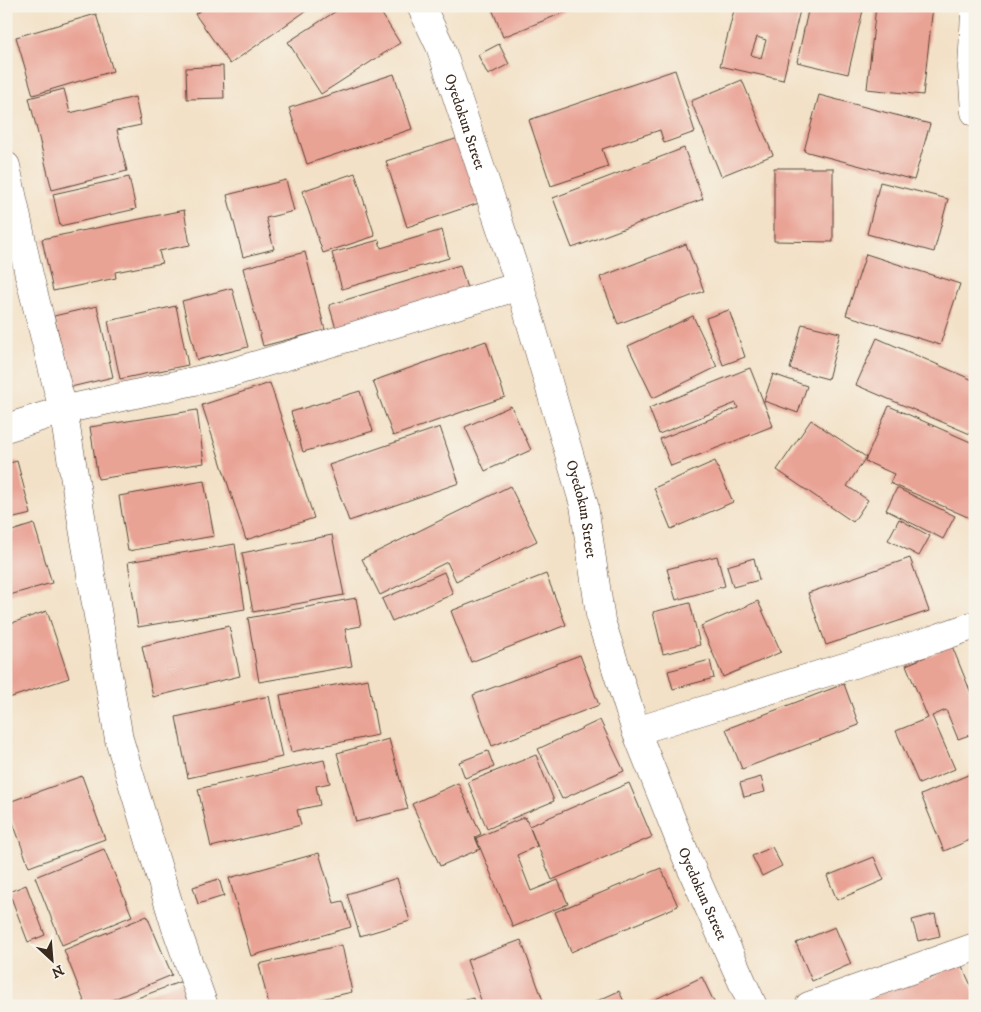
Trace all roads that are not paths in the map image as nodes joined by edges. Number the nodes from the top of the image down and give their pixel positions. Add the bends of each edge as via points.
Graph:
1 (421, 6) edge
2 (975, 13) edge
3 (975, 112) edge
4 (6, 166) edge
5 (520, 286) junction
6 (63, 410) junction
7 (6, 428) edge
8 (975, 625) edge
9 (636, 731) junction
10 (975, 946) edge
11 (204, 1006) edge
12 (753, 1006) edge
13 (810, 1006) edge

1 - 5 street, Oyedokun Street via 440,46
2 - 3 street via 972,68
4 - 6 street
5 - 6 street via 230,372
5 - 9 street, Oyedokun Street via 584,505 601,620
6 - 7 street
6 - 11 street via 119,739 175,925
8 - 9 street
9 - 12 street, Oyedokun Street via 688,862
10 - 13 street

